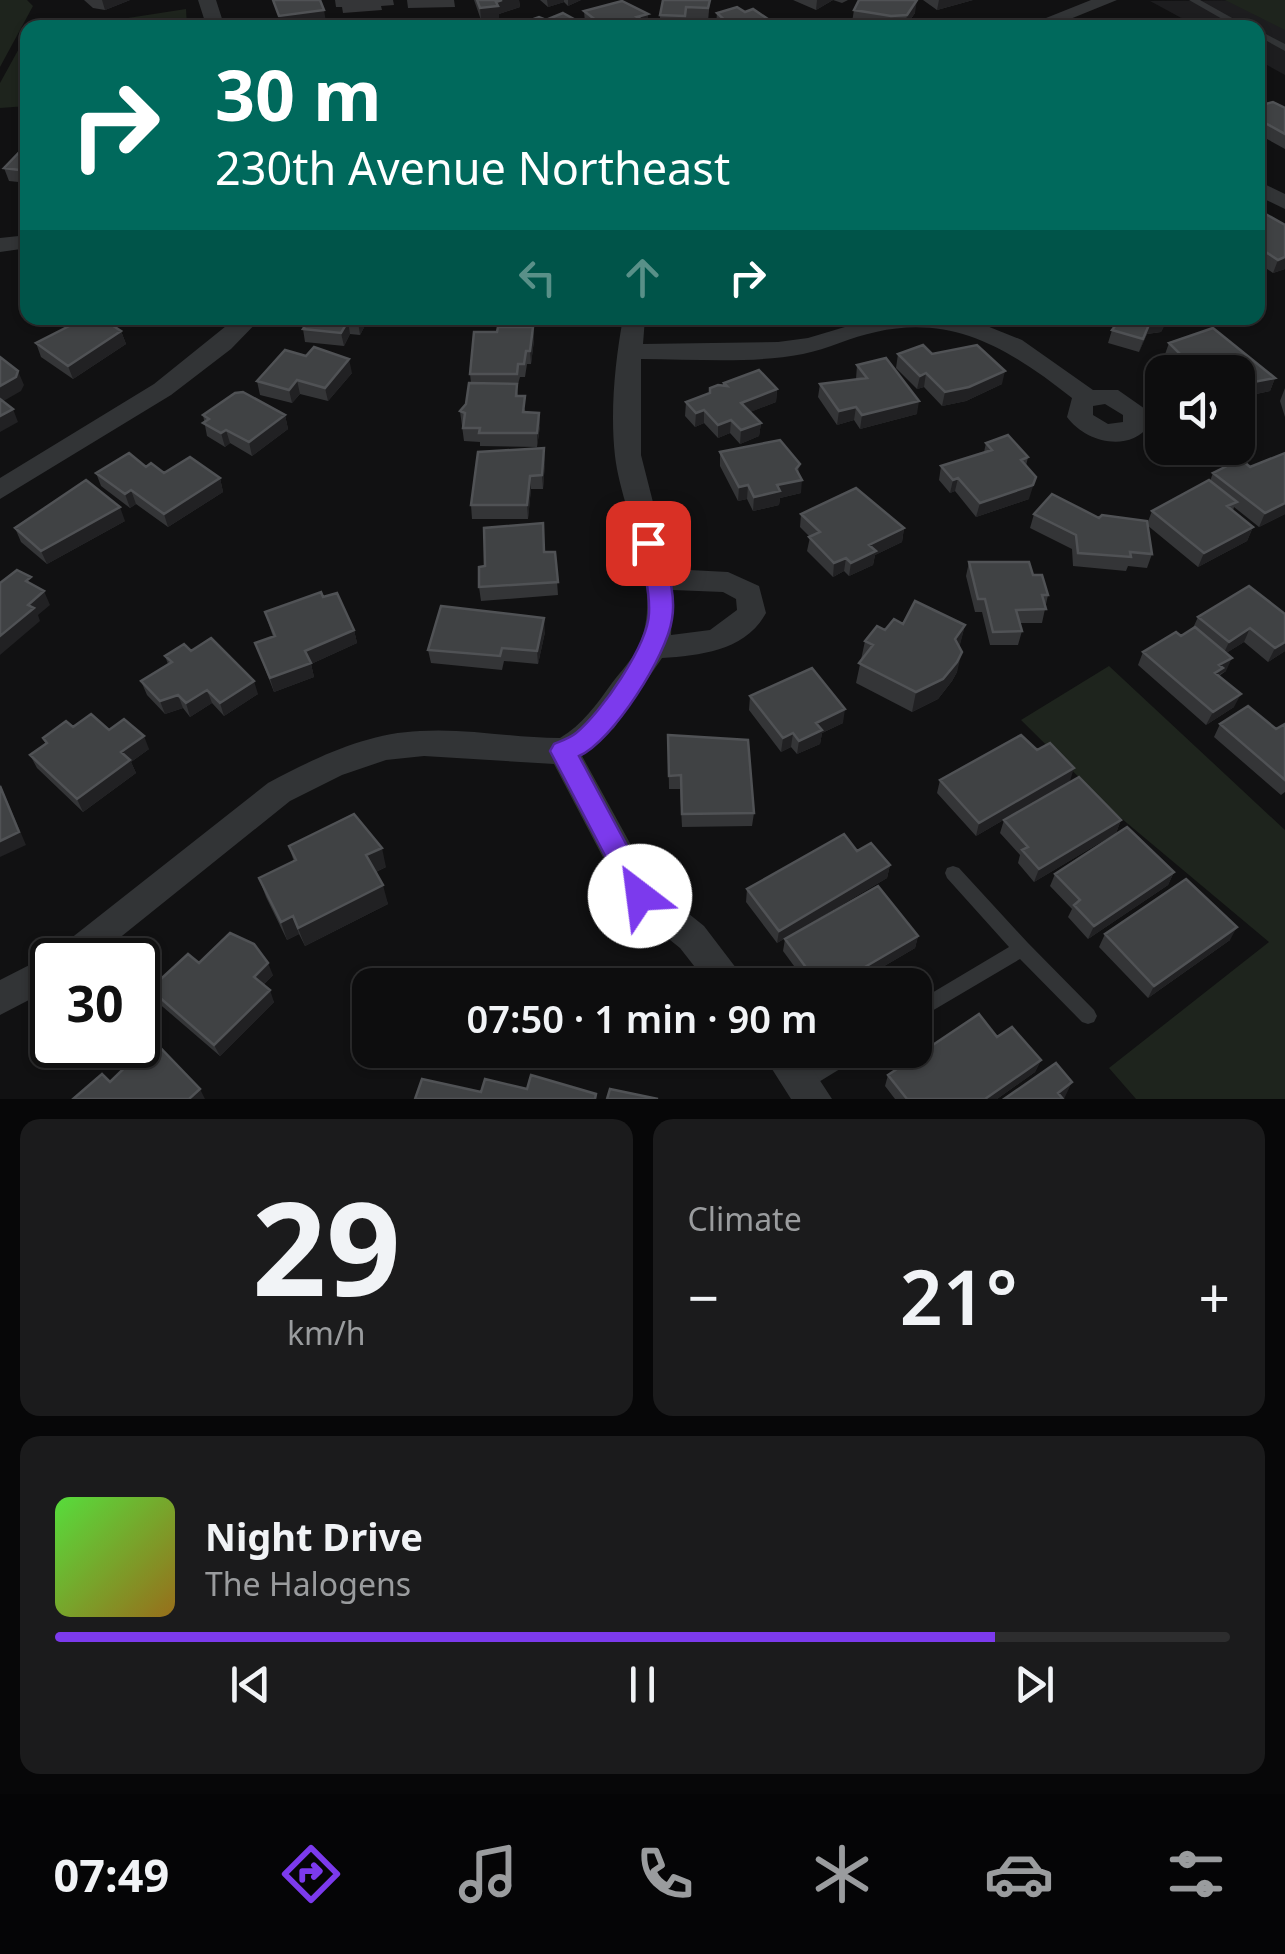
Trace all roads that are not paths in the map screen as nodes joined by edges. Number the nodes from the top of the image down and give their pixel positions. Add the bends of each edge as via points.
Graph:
1 (1108, 0) edge
2 (1193, 0) edge
3 (1052, 20) edge
4 (1231, 20) edge
5 (242, 325) edge
6 (633, 325) edge
7 (874, 325) edge
8 (975, 325) edge
9 (630, 352) junction
10 (1088, 398) dead end
11 (0, 490) edge
12 (658, 579) junction
13 (654, 647) junction
14 (563, 751) junction
15 (953, 873) dead end
16 (94, 938) edge
17 (1022, 949) junction
18 (717, 968) edge
19 (30, 982) edge
20 (0, 998) edge
21 (932, 1004) edge
22 (1088, 1016) dead end
23 (791, 1068) edge
24 (833, 1068) edge
25 (807, 1091) edge

1 - 3 street
2 - 4 lane
5 - 11 street via 172,381
6 - 9 street
7 - 9 street via 777,350
8 - 10 street
9 - 12 street via 628,459
12 - 13 street via 661,616
12 - 13 street via 728,582 749,593 752,614 739,631 717,642
13 - 14 street via 600,724
14 - 16 street via 422,743 328,768 279,792
14 - 18 street via 640,896 692,937
15 - 17 lane
17 - 21 lane
17 - 22 lane
19 - 20 street
23 - 25 street
24 - 25 lane

